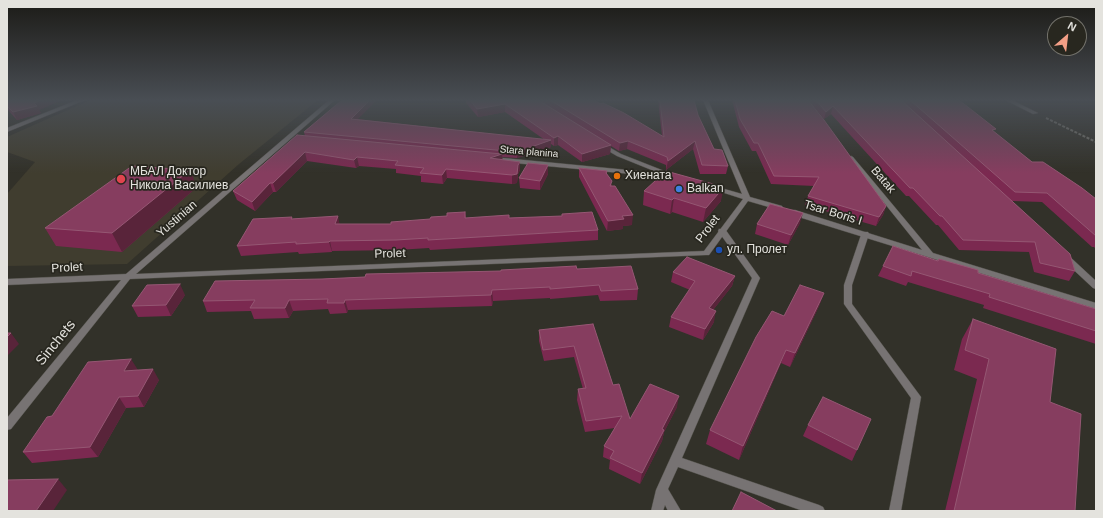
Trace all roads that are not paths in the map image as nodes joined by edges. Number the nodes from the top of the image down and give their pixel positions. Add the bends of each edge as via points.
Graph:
1 (20, 124) edge
2 (305, 124) edge
3 (715, 124) edge
4 (8, 129) edge
5 (288, 139) junction
6 (295, 140) edge
7 (598, 142) edge
8 (844, 150) edge
9 (485, 158) edge
10 (709, 187) edge
11 (747, 198) junction
12 (722, 231) junction
13 (865, 234) junction
14 (930, 254) junction
15 (1061, 254) edge
16 (128, 277) junction
17 (7, 282) edge
18 (1096, 286) edge
19 (1096, 306) edge
20 (7, 426) edge
21 (675, 461) junction
22 (662, 490) junction
23 (657, 511) edge
24 (675, 511) edge
25 (819, 511) edge
26 (895, 511) edge

1 - 4 street
2 - 5 street, Yustinian
3 - 11 street
5 - 6 street
5 - 16 street, Yustinian
7 - 9 street, Stara planina via 619,155 676,177
8 - 14 street, Batak
10 - 11 street, Tsar Boris I
11 - 12 street, Prolet
11 - 13 street, Tsar Boris I
12 - 16 street, Prolet via 706,253
12 - 21 street via 756,278
13 - 14 street, Tsar Boris I
13 - 26 street via 848,285 848,304 916,396
14 - 19 street, Tsar Boris I
15 - 18 street
16 - 17 street, Prolet
16 - 20 street, Sinchets
21 - 22 street
21 - 25 street
22 - 23 street
22 - 24 street

